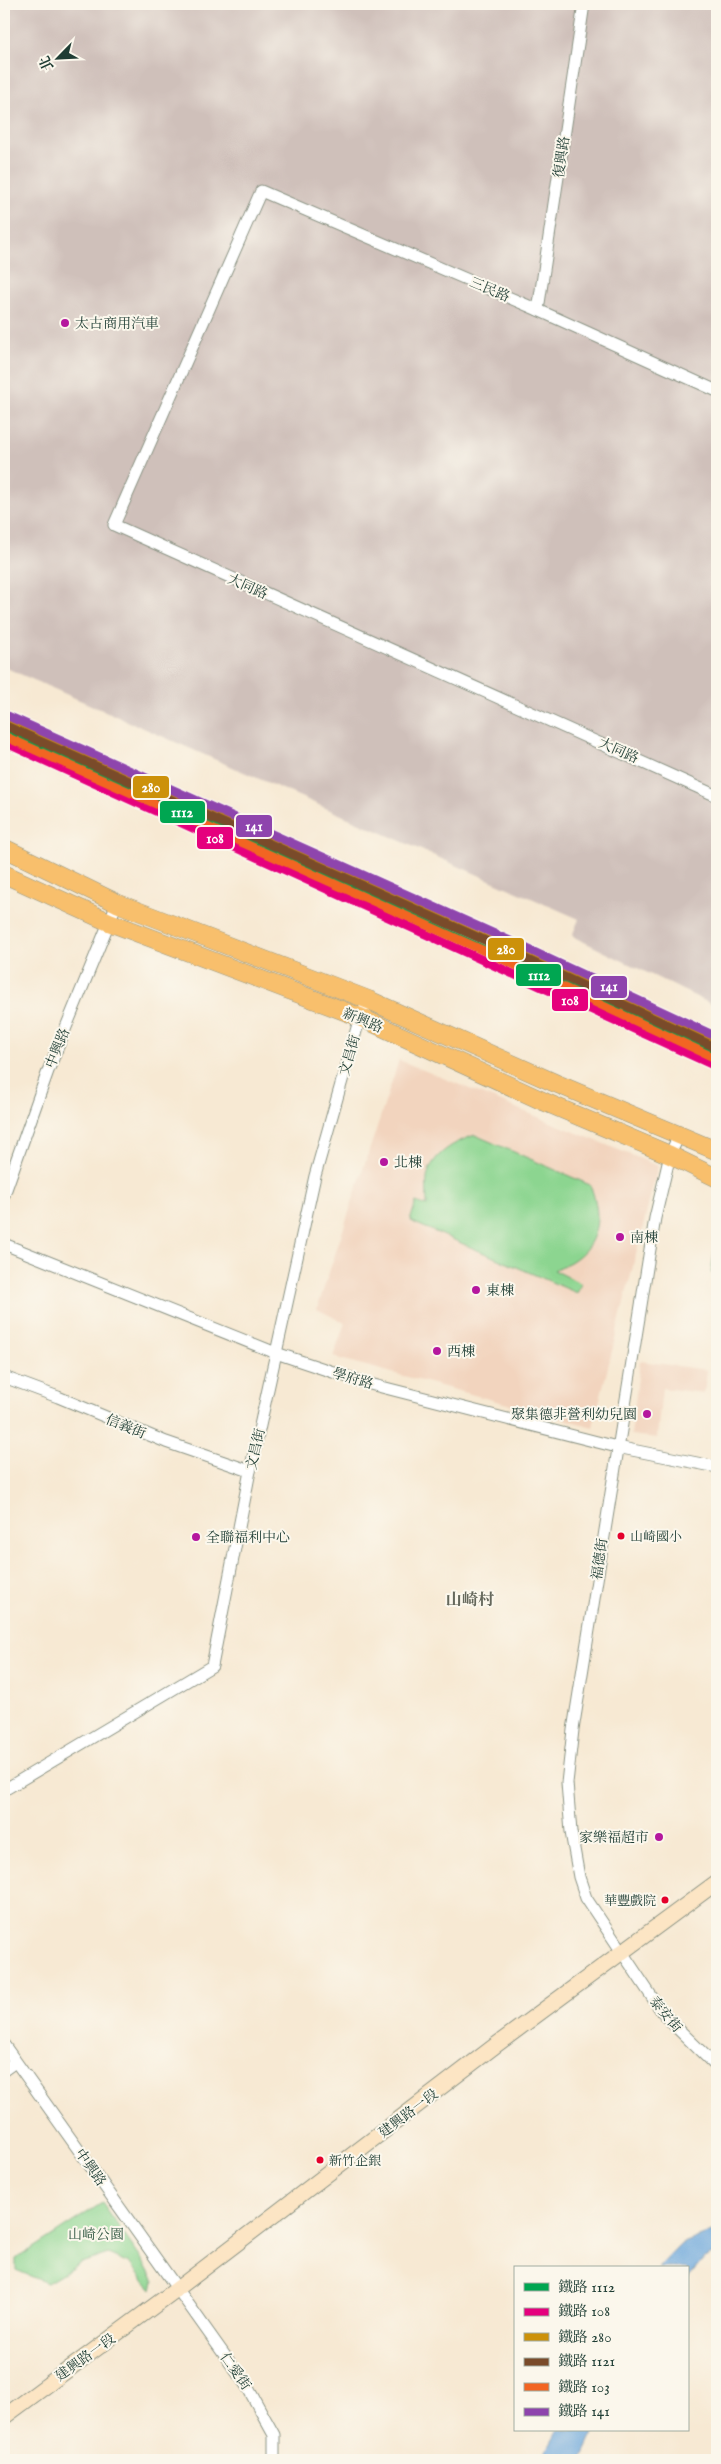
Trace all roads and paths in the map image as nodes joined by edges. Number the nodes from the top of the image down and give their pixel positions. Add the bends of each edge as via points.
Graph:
1 (584, 4) edge
2 (261, 191) joint
3 (538, 310) junction
4 (717, 391) edge
5 (717, 796) edge
6 (4, 848) edge
7 (4, 874) edge
8 (117, 903) junction
9 (109, 922) junction
10 (369, 1000) junction
11 (360, 1018) junction
12 (679, 1136) junction
13 (717, 1151) edge
14 (670, 1155) junction
15 (717, 1178) edge
16 (4, 1195) edge
17 (4, 1244) edge
18 (276, 1353) junction
19 (4, 1378) edge
20 (617, 1447) junction
21 (717, 1467) edge
22 (250, 1471) junction
23 (4, 1790) edge
24 (717, 1882) edge
25 (623, 1953) junction
26 (4, 2045) edge
27 (15, 2062) junction
28 (717, 2067) edge
29 (4, 2070) edge
30 (177, 2289) junction
31 (4, 2417) edge
32 (274, 2460) edge

1 - 3 street, 復興路
2 - 3 street, 三民路
2 - 5 street, 大同路 via 114,525
3 - 4 street, 三民路
6 - 8 main road, 新興路
7 - 9 main road, 新興路
8 - 9 street, 中興路
8 - 10 main road, 新興路
9 - 11 main road, 新興路
9 - 16 street, 中興路 via 48,1071
10 - 11 street, 文昌街
10 - 12 main road, 新興路
11 - 14 main road, 新興路
11 - 18 street, 文昌街 via 315,1176
12 - 13 main road, 新興路
12 - 14 street, 福德街
14 - 15 main road, 新興路
14 - 20 street, 福德街 via 655,1218
17 - 18 street, 學府路
18 - 20 street, 學府路 via 366,1382
18 - 22 street, 文昌街
19 - 22 street, 信義街
20 - 21 street, 學府路
20 - 25 street, 福德街 via 572,1730 567,1783 579,1877 586,1898
22 - 23 street, 文昌街 via 212,1666
24 - 25 street, 建興路一段
25 - 28 street, 泰安街 via 669,2019
25 - 30 street, 建興路一段 via 496,2045
26 - 27 street, 中興路
27 - 29 street
27 - 30 street, 中興路
30 - 31 street, 建興路一段
30 - 32 street, 仁愛街 via 248,2388 274,2436

